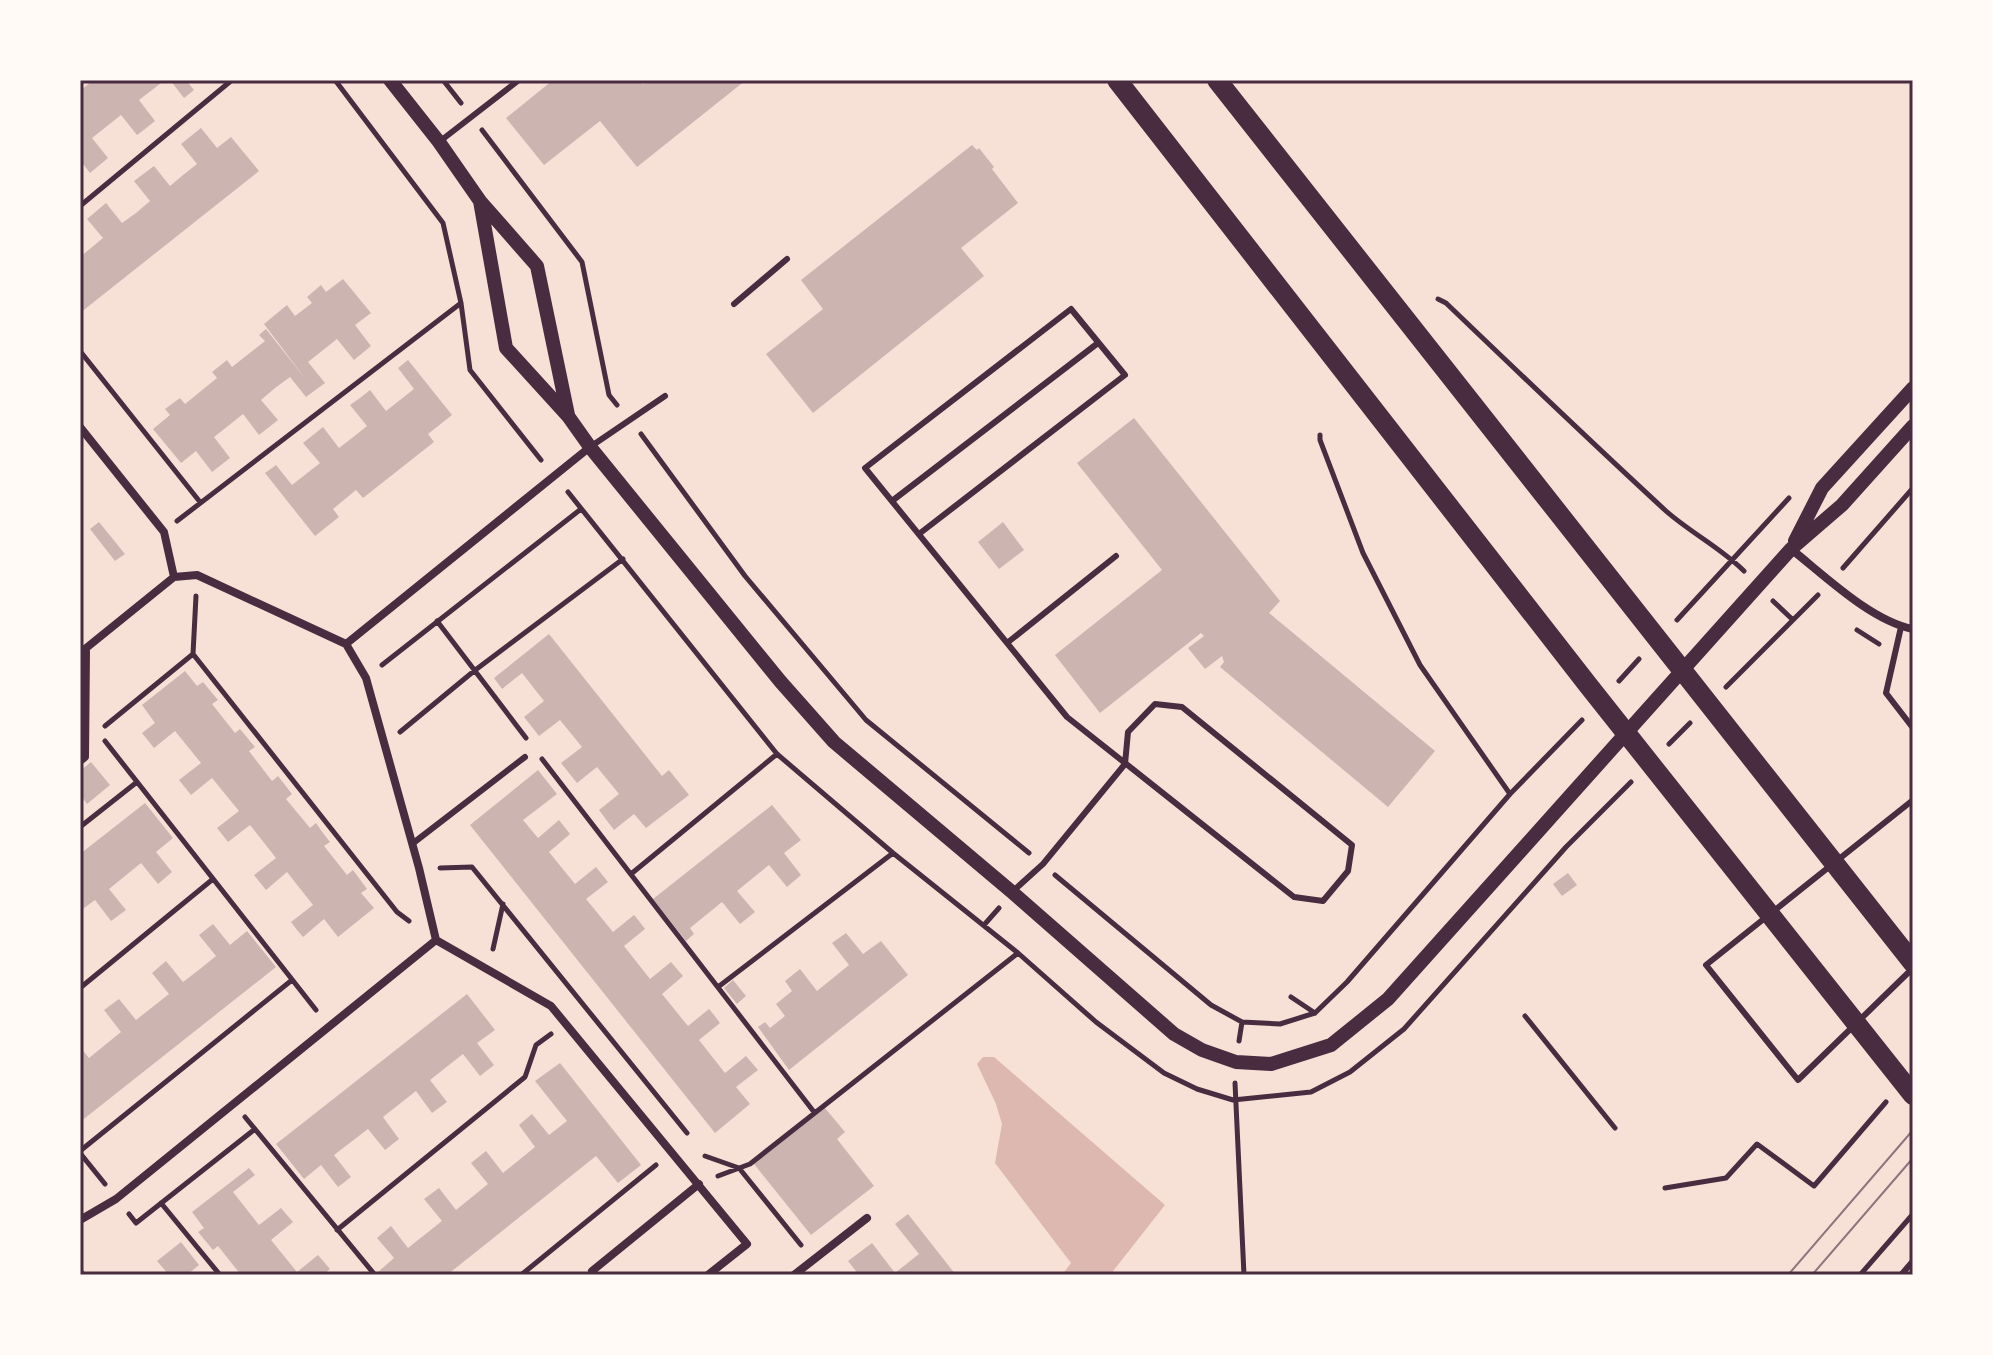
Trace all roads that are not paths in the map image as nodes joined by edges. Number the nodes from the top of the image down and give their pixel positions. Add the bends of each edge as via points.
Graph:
1 (390, 80) edge
2 (519, 80) edge
3 (1117, 80) edge
4 (1217, 80) edge
5 (439, 142) junction
6 (480, 201) junction
7 (787, 259) dead end
8 (734, 304) dead end
9 (1098, 343) junction
10 (1913, 388) edge
11 (665, 396) dead end
12 (568, 416) junction
13 (1913, 426) edge
14 (80, 427) edge
15 (590, 447) junction
16 (892, 501) junction
17 (919, 534) junction
18 (1791, 549) junction
19 (1116, 556) dead end
20 (174, 577) junction
21 (1901, 627) junction
22 (1913, 629) edge
23 (1007, 643) junction
24 (346, 644) junction
25 (83, 652) edge
26 (1913, 728) edge
27 (525, 757) dead end
28 (80, 761) edge
29 (1125, 764) junction
30 (1913, 800) edge
31 (1906, 805) junction
32 (1913, 814) edge
33 (412, 844) junction
34 (1012, 892) junction
35 (436, 940) junction
36 (1913, 965) edge
37 (1903, 1095) edge
38 (699, 1184) junction
39 (867, 1218) dead end
40 (80, 1220) edge
41 (1913, 1261) edge
42 (595, 1275) edge
43 (708, 1275) edge
44 (794, 1275) edge
45 (1901, 1275) edge

1 - 5 street
2 - 5 lane
3 - 37 main road
4 - 36 main road
5 - 6 street
6 - 12 street via 537,266
6 - 12 street via 506,348
7 - 8 lane
9 - 16 lane
9 - 16 lane via 1071,309 865,468
9 - 17 lane via 1125,375
10 - 18 street via 1822,488
11 - 15 lane
12 - 15 street
13 - 18 street via 1842,505
14 - 20 street via 164,532
15 - 24 street
15 - 34 street via 834,742
16 - 17 lane
17 - 23 lane
18 - 21 street
18 - 34 street via 1388,999 1331,1045 1271,1064 1236,1062 1202,1050 1174,1034
19 - 23 lane
20 - 24 street via 197,575
20 - 25 street
21 - 22 street
21 - 26 lane via 1886,693
23 - 29 lane via 1067,717
24 - 33 street via 366,678
25 - 28 street via 85,757
27 - 33 lane
29 - 29 lane via 1294,897 1323,901 1348,871 1352,845 1182,707 1155,704 1128,732
29 - 34 lane via 1043,864
30 - 31 lane
31 - 32 lane
31 - 36 lane via 1706,965 1798,1080
33 - 35 street
35 - 38 street via 551,1006
35 - 40 street via 116,1199
38 - 42 street via 592,1271
38 - 43 street via 747,1244
39 - 44 street
41 - 45 lane

